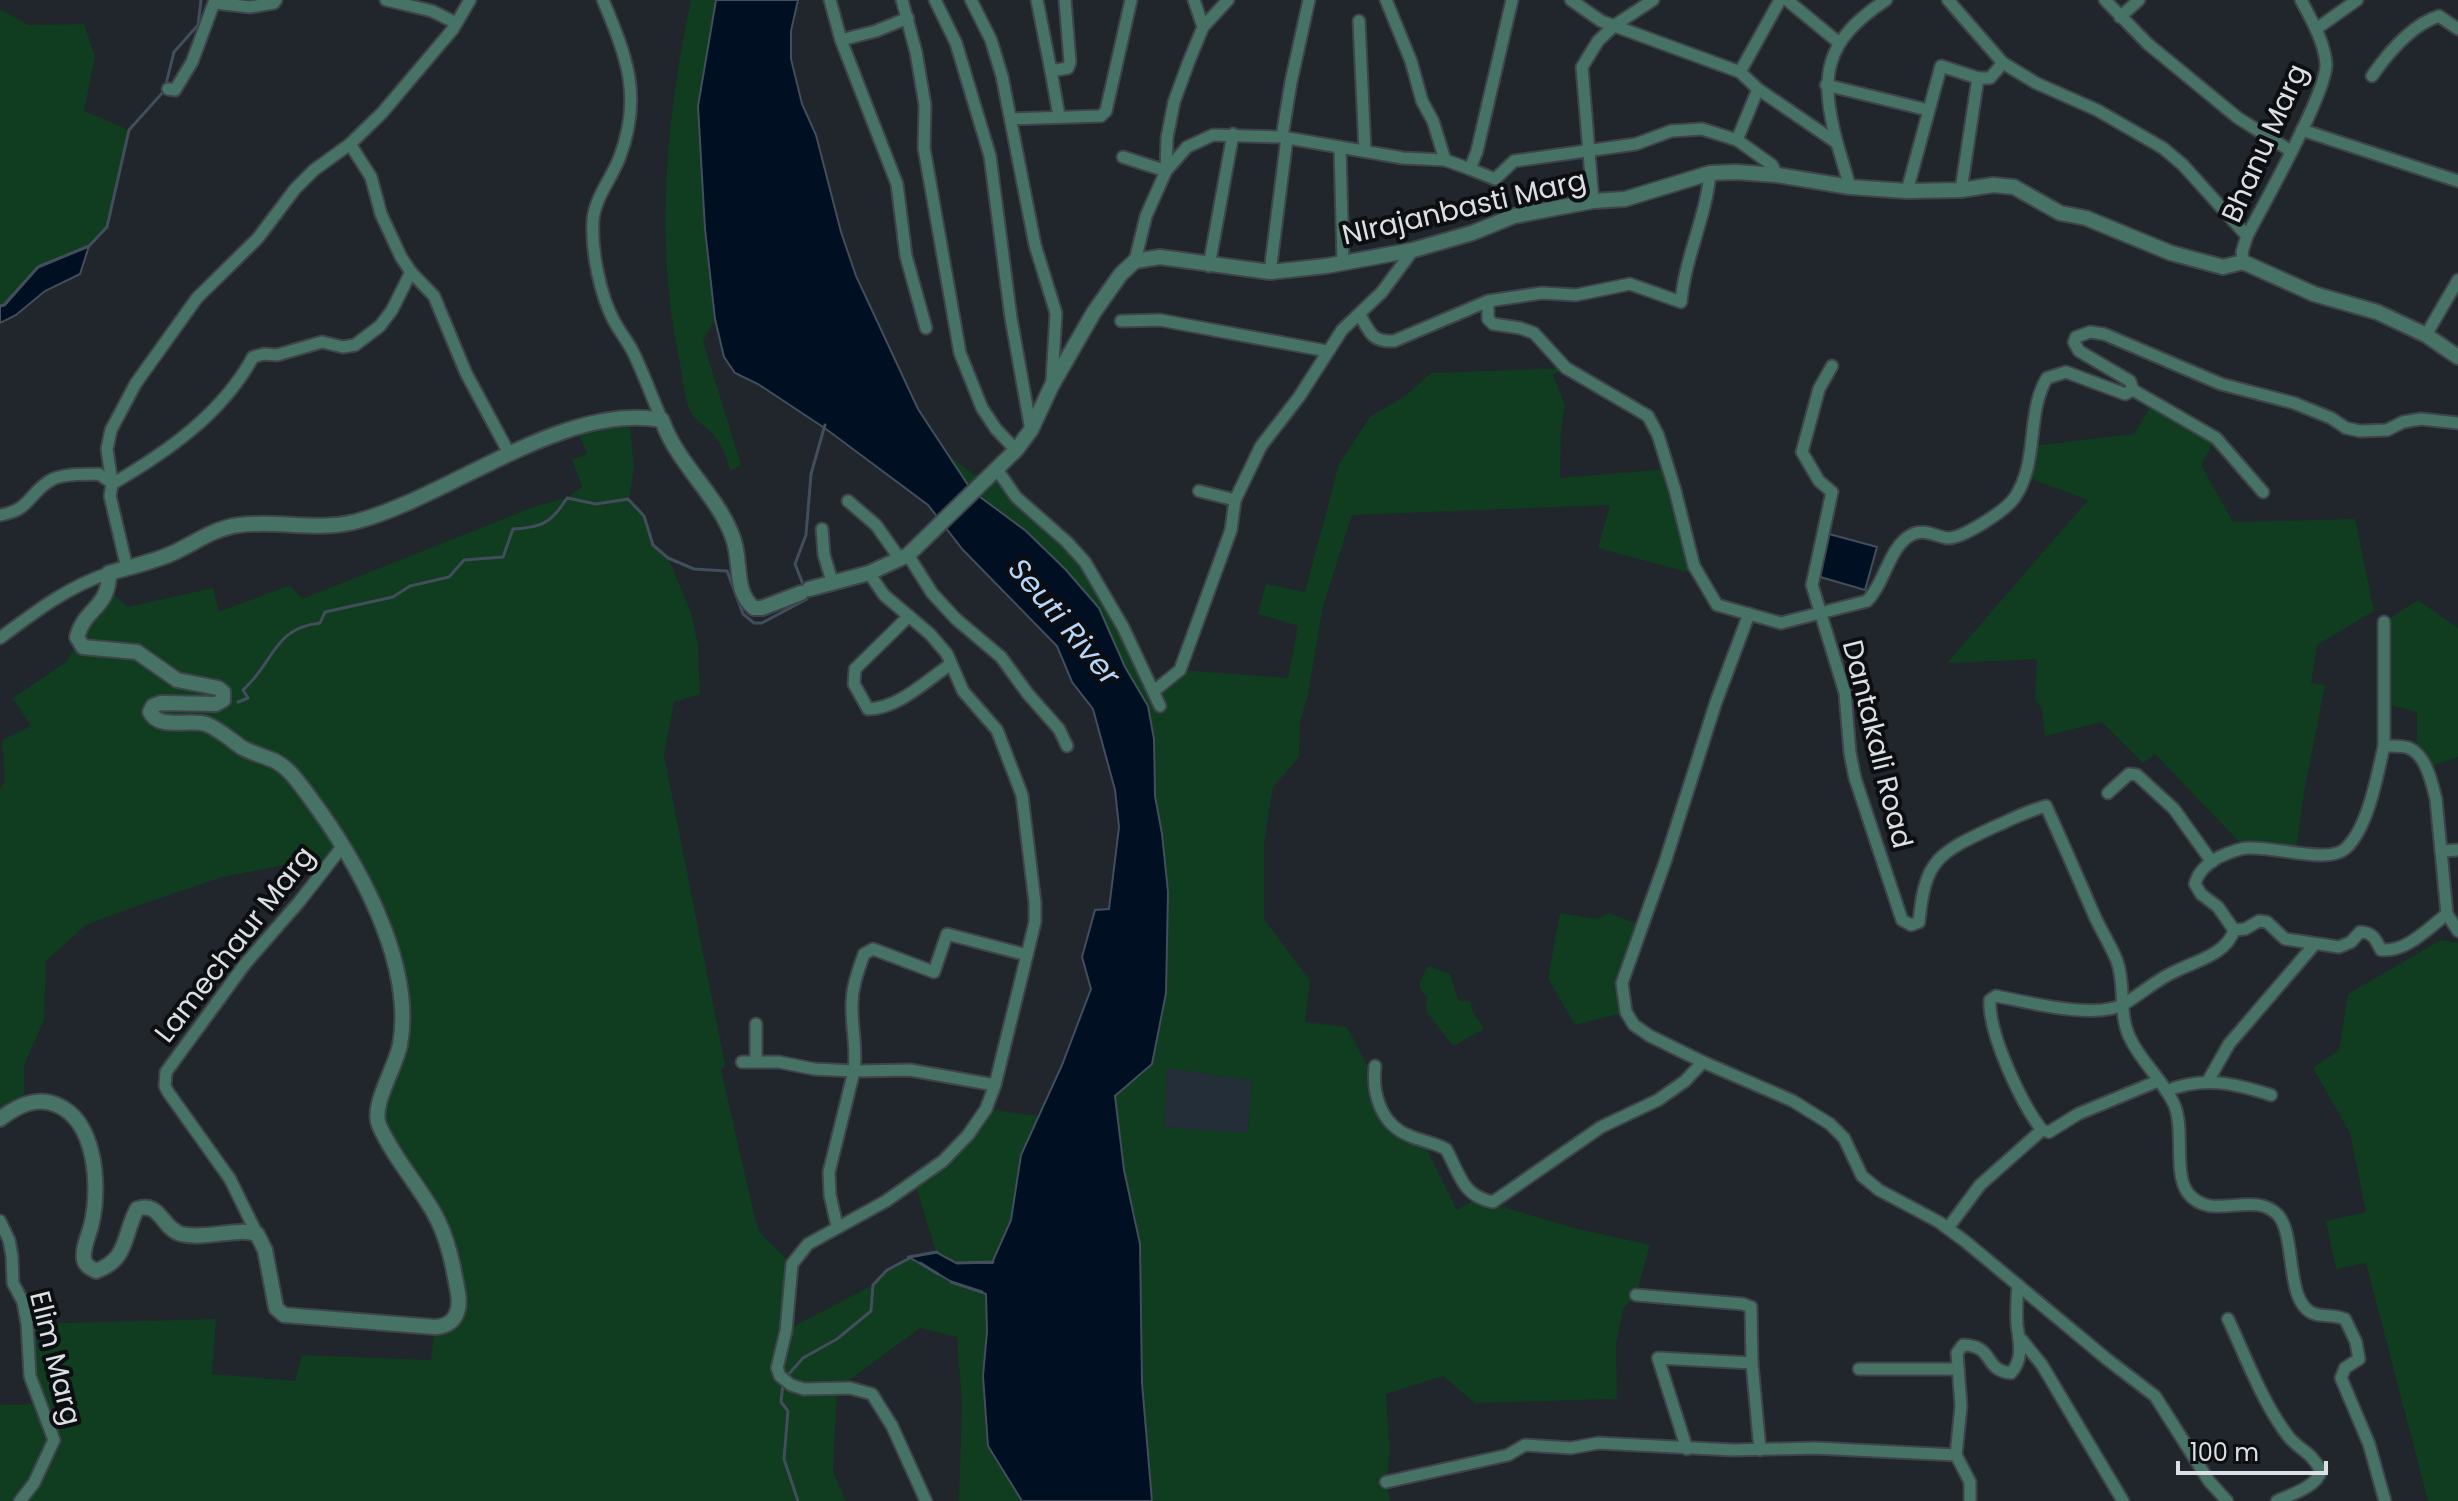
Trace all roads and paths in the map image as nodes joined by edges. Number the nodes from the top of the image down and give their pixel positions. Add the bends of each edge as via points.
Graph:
1 (276, 0) edge
2 (386, 0) edge
3 (470, 0) edge
4 (603, 0) edge
5 (830, 0) edge
6 (902, 0) edge
7 (935, 0) edge
8 (971, 0) edge
9 (1037, 0) edge
10 (1065, 0) edge
11 (1131, 0) edge
12 (1194, 0) edge
13 (1228, 0) edge
14 (1309, 0) edge
15 (1386, 0) edge
16 (1512, 0) edge
17 (1571, 0) edge
18 (1653, 0) edge
19 (1780, 0) edge
20 (1787, 0) edge
21 (1886, 0) edge
22 (1948, 0) edge
23 (2105, 0) edge
24 (2139, 0) edge
25 (2301, 0) edge
26 (2357, 0) edge
27 (215, 1) edge
28 (2120, 17) junction
29 (908, 18) junction
30 (1359, 21) dead end
31 (456, 23) junction
32 (1615, 25) junction
33 (1203, 27) junction
34 (2316, 29) junction
35 (2458, 29) edge
36 (841, 40) junction
37 (1838, 42) junction
38 (2003, 63) junction
39 (1051, 71) junction
40 (1740, 72) junction
41 (2372, 76) dead end
42 (1978, 78) junction
43 (1826, 85) junction
44 (168, 89) dead end
45 (1758, 89) junction
46 (1928, 110) junction
47 (1059, 116) junction
48 (1012, 119) junction
49 (2302, 130) junction
50 (1233, 134) junction
51 (1285, 138) junction
52 (1737, 140) junction
53 (1837, 143) junction
54 (350, 144) junction
55 (1340, 147) junction
56 (1589, 150) junction
57 (1365, 151) junction
58 (2291, 151) junction
59 (1123, 157) dead end
60 (1445, 160) junction
61 (1470, 169) junction
62 (1166, 171) junction
63 (1710, 173) junction
64 (1777, 175) junction
65 (2458, 181) edge
66 (1850, 187) junction
67 (1961, 190) junction
68 (1907, 191) junction
69 (1593, 201) junction
70 (2247, 236) junction
71 (1413, 250) junction
72 (1135, 261) junction
73 (1343, 262) junction
74 (2243, 262) junction
75 (1209, 266) junction
76 (411, 272) junction
77 (1270, 272) junction
78 (2458, 280) edge
79 (1488, 301) junction
80 (1360, 315) junction
81 (1121, 321) dead end
82 (926, 328) dead end
83 (2426, 335) junction
84 (1327, 351) junction
85 (2458, 357) edge
86 (1832, 366) dead end
87 (1052, 385) junction
88 (2133, 390) junction
89 (662, 420) junction
90 (2458, 423) edge
91 (1031, 430) junction
92 (1016, 450) junction
93 (510, 455) junction
94 (996, 468) junction
95 (112, 484) junction
96 (1199, 491) dead end
97 (2263, 492) dead end
98 (1235, 500) junction
99 (848, 501) dead end
100 (0, 515) edge
101 (822, 529) dead end
102 (909, 554) junction
103 (127, 568) junction
104 (109, 573) junction
105 (869, 573) junction
106 (832, 581) junction
107 (1749, 614) junction
108 (1819, 614) junction
109 (909, 616) junction
110 (2384, 622) dead end
111 (0, 638) edge
112 (951, 664) junction
113 (1154, 691) junction
114 (1160, 706) dead end
115 (1067, 746) dead end
116 (2384, 746) junction
117 (2108, 793) dead end
118 (342, 847) junction
119 (2458, 850) edge
120 (2441, 851) junction
121 (2212, 862) junction
122 (2447, 914) junction
123 (2234, 930) junction
124 (2458, 931) edge
125 (2314, 945) junction
126 (1027, 955) junction
127 (2122, 1006) junction
128 (756, 1024) dead end
129 (756, 1061) junction
130 (742, 1062) dead end
131 (1703, 1062) junction
132 (1375, 1066) dead end
133 (854, 1071) junction
134 (2158, 1081) junction
135 (2208, 1081) junction
136 (995, 1085) junction
137 (2166, 1091) junction
138 (2271, 1095) dead end
139 (0, 1119) edge
140 (2042, 1130) junction
141 (0, 1221) edge
142 (837, 1226) junction
143 (1948, 1228) junction
144 (257, 1234) junction
145 (2018, 1285) junction
146 (1636, 1295) dead end
147 (2228, 1319) dead end
148 (2021, 1339) junction
149 (1752, 1363) junction
150 (1859, 1369) dead end
151 (1958, 1369) junction
152 (1687, 1449) junction
153 (1760, 1450) junction
154 (1956, 1455) junction
155 (1386, 1482) dead end
156 (20, 1501) edge
157 (926, 1501) edge
158 (1970, 1501) edge
159 (2123, 1501) edge
160 (2227, 1501) edge
161 (2277, 1501) edge
162 (2385, 1501) edge

1 - 27 street via 250,7
2 - 31 street
3 - 31 street
4 - 89 street via 631,76 631,96 626,138 593,219 595,265 612,318 633,351
5 - 36 street
6 - 29 street
7 - 91 street via 956,43 990,156
8 - 48 street via 991,40
9 - 39 street
10 - 39 street via 1070,62 1068,68
11 - 47 street via 1106,111 1093,117
12 - 33 street
13 - 33 street
14 - 51 street
15 - 60 street
16 - 61 street
17 - 32 street
18 - 32 street
19 - 40 street
20 - 37 street
21 - 37 street
22 - 38 street
23 - 28 street
24 - 28 street
25 - 34 street, Bhanu Marg
26 - 34 street
27 - 44 street via 192,62 175,90
28 - 58 street via 2238,118
29 - 36 street
29 - 92 street via 925,105 924,148 960,353 982,408
30 - 57 street
31 - 54 street
32 - 40 street
32 - 56 street via 1582,67
33 - 62 street via 1174,102
34 - 49 street, Bhanu Marg via 2326,75
35 - 41 street via 2439,16 2426,20
36 - 82 street via 897,184 906,256
37 - 43 street
38 - 42 street via 1990,78
38 - 70 street via 2163,148
39 - 47 street
40 - 45 street
42 - 46 street via 1941,66
42 - 67 street
43 - 46 street
43 - 53 street
45 - 52 street
45 - 53 street
46 - 68 street
47 - 48 street
48 - 87 street via 1035,245 1056,313
49 - 58 street, Bhanu Marg
49 - 65 street
50 - 51 street
50 - 62 street via 1213,135 1187,147
50 - 75 street
51 - 55 street
51 - 77 street
52 - 56 street via 1702,129 1671,131 1636,144
52 - 64 street via 1772,165
53 - 66 street
54 - 76 street via 371,177 381,214
54 - 95 street via 295,189 258,238 180,319 111,430 107,449
55 - 57 street
55 - 73 street
56 - 61 street via 1514,161 1495,179
56 - 69 street
57 - 60 street
58 - 70 street, Bhanu Marg
59 - 62 street
60 - 61 street
62 - 72 street via 1146,216
63 - 64 street, NIrajanbasti Marg
63 - 69 street, NIrajanbasti Marg via 1651,193
63 - 79 street via 1704,214 1683,274 1681,302 1630,284 1576,295 1542,293
64 - 66 street, NIrajanbasti Marg
66 - 68 street, NIrajanbasti Marg
67 - 68 street, NIrajanbasti Marg
67 - 74 street, NIrajanbasti Marg via 2014,187 2060,213 2086,218 2171,253 2223,267
69 - 71 street, NIrajanbasti Marg via 1514,216
70 - 74 street, Bhanu Marg
71 - 73 street, NIrajanbasti Marg
71 - 80 street
72 - 75 street, NIrajanbasti Marg via 1160,257
72 - 87 street via 1094,312
73 - 77 street, NIrajanbasti Marg
74 - 83 street
75 - 77 street, NIrajanbasti Marg
76 - 93 street via 434,296 466,373
76 - 95 street via 386,318 355,345 310,343 253,357 209,414 158,456
78 - 83 street
79 - 80 street via 1394,341 1381,342
79 - 107 street via 1493,324 1534,333 1566,368 1648,416 1675,490 1694,566 1717,605
80 - 84 street
81 - 84 street via 1160,320
83 - 85 street
84 - 98 street via 1261,446
86 - 108 street via 1819,389 1802,452 1832,492 1812,585
87 - 91 street
88 - 90 street via 2130,381 2079,351 2076,337 2104,334 2221,384 2294,403 2346,428 2387,430 2421,419
88 - 97 street via 2216,438
88 - 108 street via 2125,394 2066,372 2047,378 2039,391 2032,446 2016,497 1955,537 1920,531 1908,536 1867,601
89 - 93 street via 618,418 587,425
89 - 106 street via 669,440 734,539 740,589 748,603 762,608
91 - 92 street
92 - 94 street
93 - 103 street via 352,523 218,529 170,554
94 - 102 street
94 - 113 street via 1016,497 1085,562
95 - 100 street via 99,474 56,478 26,506
95 - 103 street via 110,496
96 - 98 street
98 - 113 street via 1231,530 1180,670
99 - 102 street
101 - 106 street
102 - 105 street
102 - 115 street via 932,593 1001,657
103 - 104 street
104 - 111 street via 56,596
104 - 118 street, Lamechaur Marg via 109,590 81,623 79,643 137,652 177,680 218,688 225,696 220,703 161,703 150,712 160,722 204,724 286,768
105 - 106 street
105 - 109 street via 884,595
107 - 108 street via 1781,623
107 - 131 street via 1622,983 1626,1012 1634,1025
108 - 127 street, Dantakali Road via 1845,693 1855,778 1902,920 1919,922 1922,887 1940,856 2024,811 2046,806 2118,962
109 - 112 street
109 - 112 street via 855,669 854,684 868,709 902,698
110 - 116 street
112 - 126 street via 963,691 997,730 1022,795 1035,903
113 - 114 street
116 - 120 street via 2408,747 2426,768 2436,799
116 - 121 street via 2359,833 2343,851 2326,857 2245,848
117 - 121 street via 2129,774 2137,775 2174,809
118 - 144 street, Lamechaur Marg via 245,964 166,1072 168,1092 230,1179
118 - 144 street, Lamechaur Marg via 372,900 399,987 400,1043 394,1070 376,1105 378,1121 446,1239 459,1301 455,1318 435,1327 284,1315 276,1308
119 - 120 street
120 - 122 street
121 - 123 street via 2195,884
122 - 124 street
122 - 125 street via 2392,951 2381,950 2367,932 2339,947
123 - 125 street via 2267,922 2285,939
123 - 127 street via 2214,954 2172,972
125 - 135 street via 2229,1044
126 - 133 street via 947,934 934,972 873,949 864,954 852,1005
126 - 136 street
127 - 134 street, Dantakali Road via 2128,1036
127 - 140 street via 2064,1009 1996,996 1990,1000 2002,1055
128 - 129 street
129 - 130 street
129 - 133 street
131 - 132 street via 1658,1100 1601,1127 1493,1202 1476,1199 1446,1149 1406,1135 1382,1111 1376,1099
131 - 143 street via 1793,1101 1830,1124 1844,1138 1862,1176
133 - 136 street via 910,1070
133 - 142 street via 829,1172
134 - 137 street, Dantakali Road
134 - 140 street via 2078,1114 2049,1132
135 - 137 street
135 - 138 street
136 - 142 street via 986,1109 943,1161 886,1201
137 - 162 street, Dantakali Road via 2180,1124 2186,1192 2215,1208 2254,1205 2277,1213 2288,1232 2293,1278 2307,1308 2345,1319 2359,1359 2341,1378 2369,1444
139 - 144 street via 24,1103 44,1101 59,1105 84,1129 94,1185 93,1220 83,1258 96,1271 109,1267 120,1254 137,1209 146,1206 157,1210 173,1231 187,1235
140 - 143 street via 1980,1185
141 - 156 street, Elim Marg via 10,1248 13,1283 23,1302 30,1376 54,1440
142 - 157 street via 808,1244 792,1264 777,1368 791,1385 804,1389 850,1388 872,1394
143 - 145 street
145 - 148 street
145 - 160 street via 2155,1396
146 - 149 street via 1751,1307
147 - 161 street via 2273,1412 2290,1438 2314,1456 2321,1471 2310,1485
148 - 151 street via 2011,1373 2000,1372 1976,1345 1963,1345 1957,1353
148 - 159 street
149 - 152 street via 1658,1358
149 - 153 street
150 - 151 street
151 - 154 street
152 - 153 street
152 - 155 street via 1525,1445 1508,1455
153 - 154 street
154 - 158 street via 1970,1482

